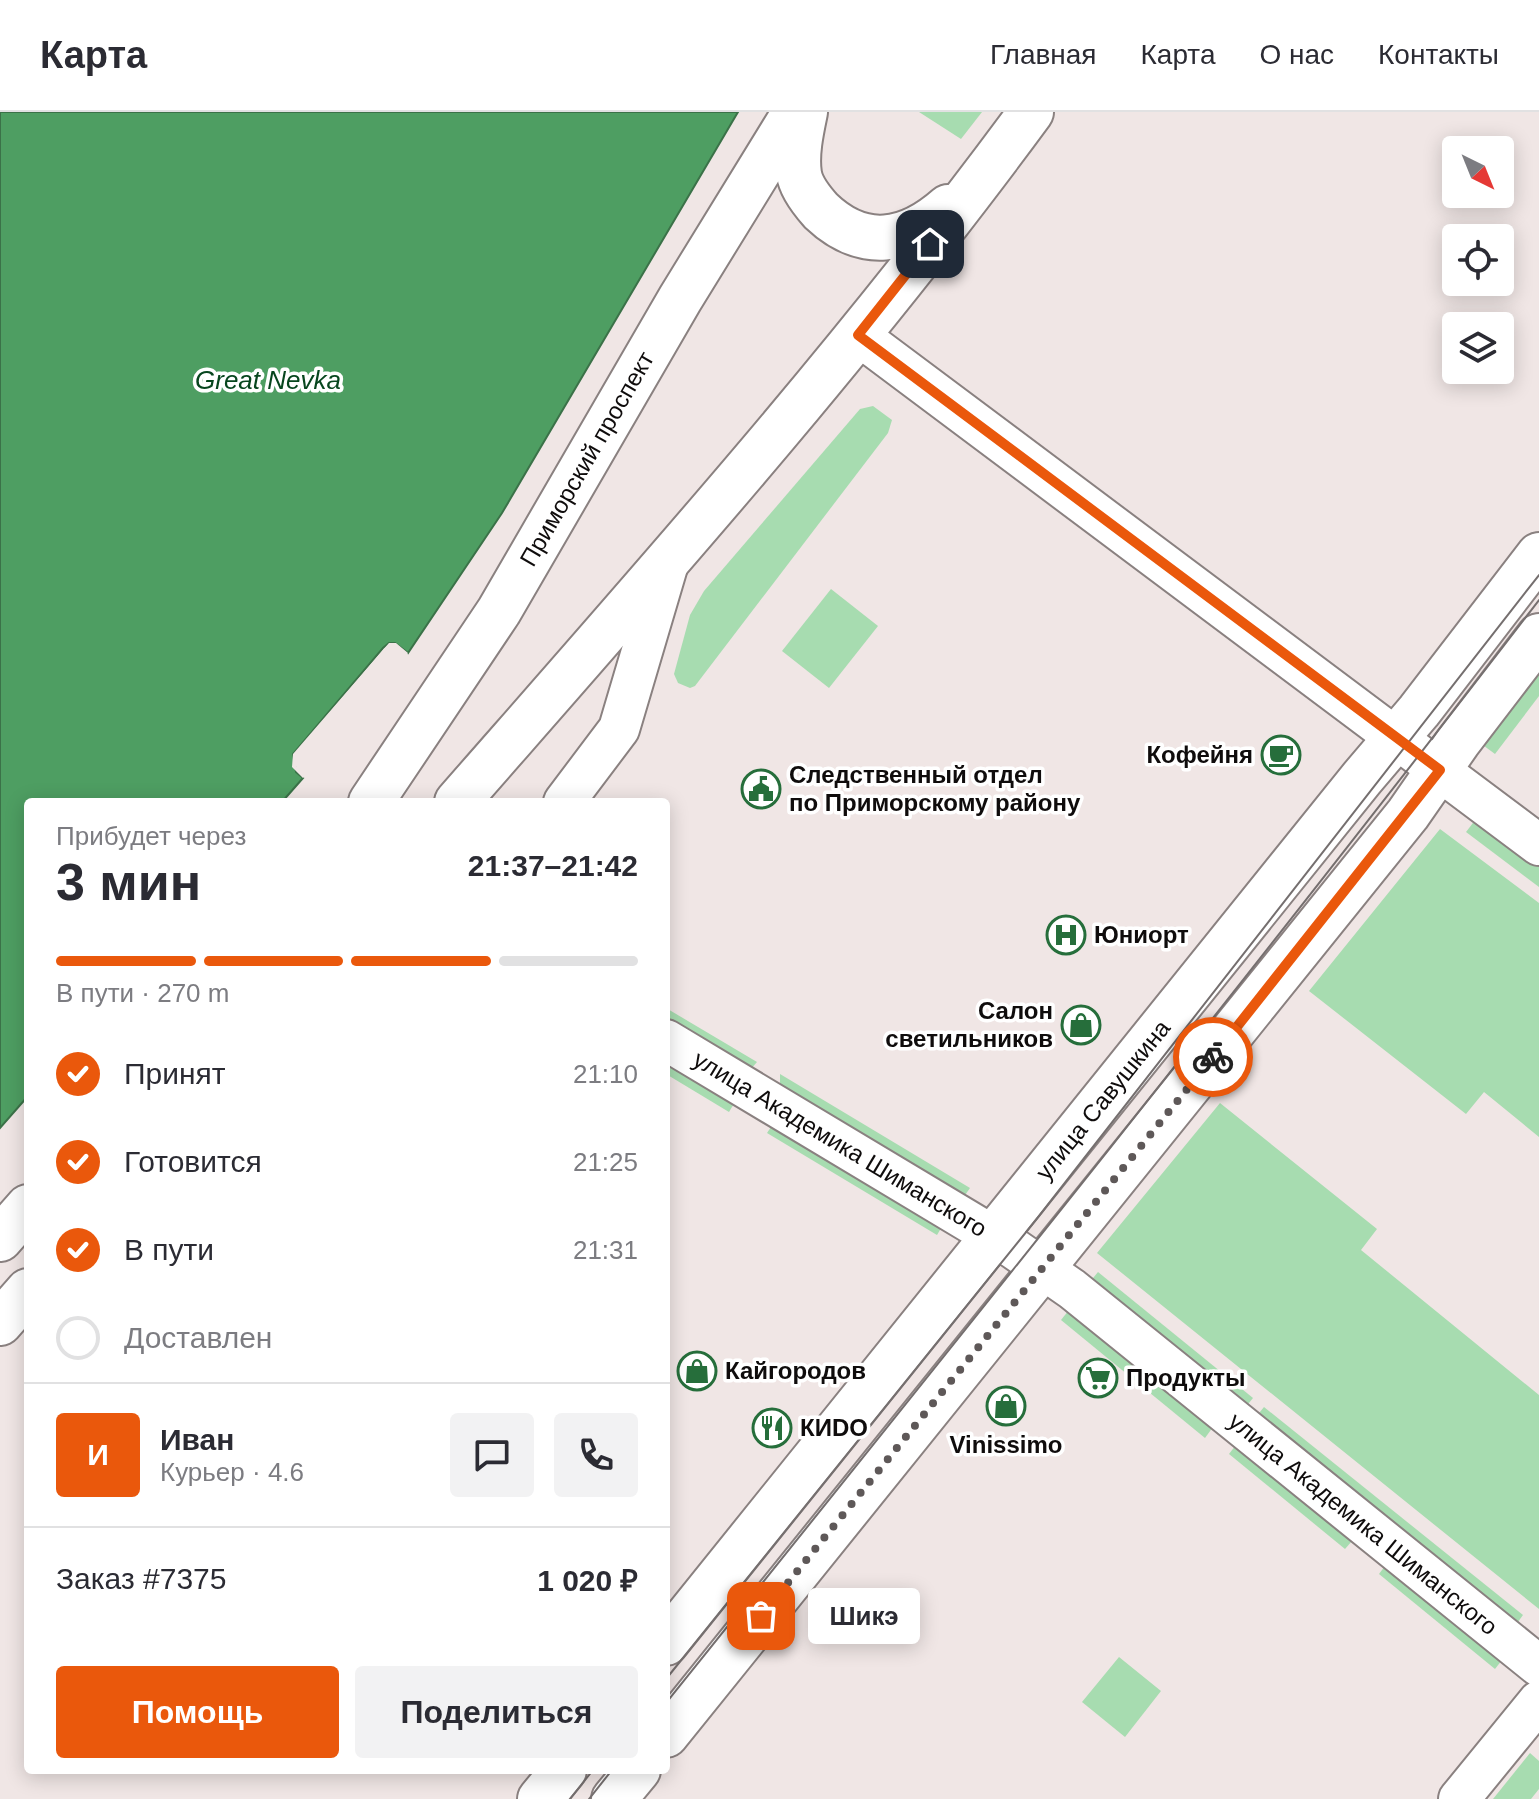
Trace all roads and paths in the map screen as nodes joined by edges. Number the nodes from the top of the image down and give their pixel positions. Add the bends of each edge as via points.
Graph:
1 (795, 112) edge
2 (805, 112) edge
3 (1031, 112) edge
4 (984, 176) junction
5 (858, 335) junction
6 (1539, 555) edge
7 (669, 560) junction
8 (1539, 636) edge
9 (1396, 738) junction
10 (1440, 770) junction
11 (374, 798) edge
12 (461, 798) edge
13 (567, 798) edge
14 (1539, 845) edge
15 (670, 1042) edge
16 (24, 1212) edge
17 (993, 1237) junction
18 (0, 1239) edge
19 (1042, 1269) junction
20 (24, 1296) edge
21 (0, 1323) edge
22 (670, 1638) edge
23 (1539, 1666) edge
24 (1539, 1701) edge
25 (670, 1730) edge
26 (561, 1774) edge
27 (635, 1774) edge
28 (540, 1799) edge
29 (614, 1799) edge
30 (1459, 1799) edge

1 - 11 main road, Приморский проспект via 499,611
2 - 4 main road via 799,176 813,203 856,234 874,239 901,236 932,221
3 - 4 main road
4 - 5 main road
5 - 7 main road
5 - 9 street
6 - 9 main road, улица Савушкина
7 - 12 main road
7 - 13 street via 619,729
8 - 10 main road
9 - 10 street
9 - 17 main road, улица Савушкина
10 - 14 street
10 - 19 main road
15 - 17 street, улица Академика Шиманского
16 - 18 main road
17 - 19 street, улица Академика Шиманского
17 - 22 main road, улица Савушкина
19 - 23 street, улица Академика Шиманского
19 - 25 main road
20 - 21 main road
24 - 30 street
26 - 28 main road
27 - 29 main road

